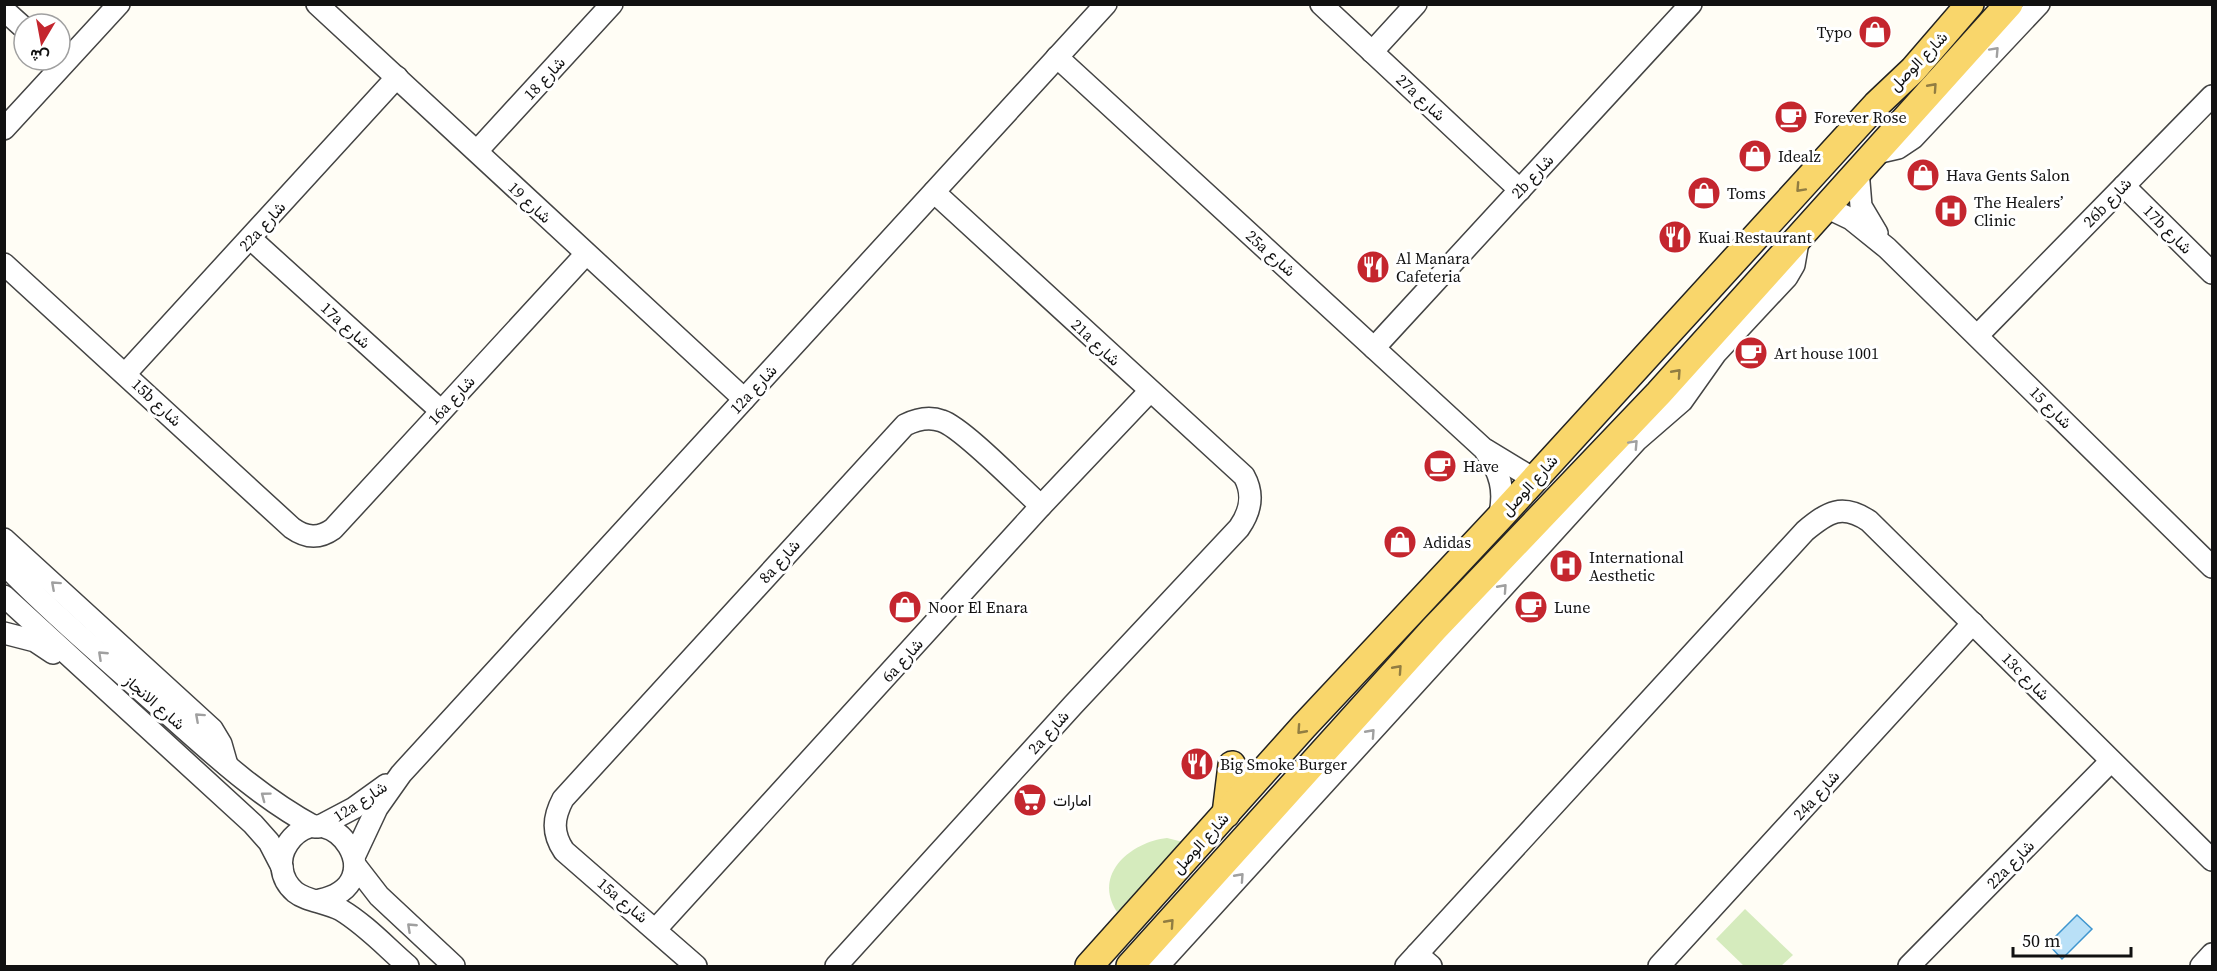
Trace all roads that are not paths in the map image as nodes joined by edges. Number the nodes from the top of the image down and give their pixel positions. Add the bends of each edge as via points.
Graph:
1 (119, 4) edge
2 (317, 4) edge
3 (612, 4) edge
4 (1106, 4) edge
5 (1321, 4) edge
6 (1416, 4) edge
7 (1691, 4) edge
8 (1970, 4) edge
9 (2009, 4) edge
10 (2039, 4) edge
11 (72, 52) edge
12 (1372, 52) junction
13 (1057, 57) junction
14 (1913, 70) junction
15 (53, 72) edge
16 (396, 77) junction
17 (2212, 96) edge
18 (4, 129) edge
19 (477, 151) junction
20 (1865, 162) junction
21 (2124, 186) junction
22 (1520, 190) junction
23 (934, 192) junction
24 (1826, 207) junction
25 (1799, 234) junction
26 (251, 238) junction
27 (1887, 248) junction
28 (586, 254) junction
29 (4, 264) edge
30 (2212, 273) edge
31 (1978, 335) junction
32 (1374, 348) junction
33 (126, 373) junction
34 (1149, 392) junction
35 (744, 399) junction
36 (441, 411) junction
37 (1484, 449) junction
38 (1534, 479) junction
39 (1251, 495) joint
40 (1041, 506) junction
41 (1498, 518) junction
42 (311, 536) joint
43 (4, 539) edge
44 (2212, 567) edge
45 (6, 568) edge
46 (4, 596) edge
47 (1973, 623) junction
48 (1434, 629) junction
49 (1394, 631) junction
50 (1367, 632) dead end
51 (4, 633) edge
52 (168, 747) junction
53 (2111, 761) junction
54 (1232, 765) dead end
55 (227, 766) junction
56 (401, 774) junction
57 (1226, 814) junction
58 (316, 827) junction
59 (555, 831) joint
60 (2212, 860) edge
61 (355, 861) junction
62 (282, 867) junction
63 (320, 900) junction
64 (1190, 901) junction
65 (1217, 903) junction
66 (656, 929) junction
67 (2212, 954) edge
68 (1418, 962) edge
69 (405, 965) edge
70 (454, 966) edge
71 (696, 966) edge
72 (836, 966) edge
73 (1089, 966) edge
74 (1130, 966) edge
75 (1158, 966) edge
76 (1659, 966) edge
77 (1909, 966) edge
78 (2201, 966) edge

1 - 11 street
2 - 16 street, شارع 19
3 - 19 street, شارع 18
4 - 13 street, 12a شارع
5 - 12 street, 27a شارع
6 - 12 street
7 - 22 street, 2b شارع
8 - 14 main road, شارع الوصل
20 -> 9 main road, شارع الوصل
20 -> 10 street via 1913,138
12 - 22 street, 27a شارع
13 - 23 street, 12a شارع
13 - 32 street, 25a شارع
14 - 24 main road via 1896,99 1829,175 1823,189
14 -> 38 main road, شارع الوصل via 1868,113
15 - 18 street
16 - 19 street, شارع 19
16 - 26 street, 22a شارع
17 - 21 street, 26b شارع
19 - 28 street, شارع 19
20 - 24 main road, شارع الوصل
20 - 27 street, شارع 15 via 1861,206
21 - 30 street, 17b شارع
21 - 31 street, 26b شارع
22 - 32 street, 2b شارع
23 - 34 street, 21a شارع
23 - 35 street, 12a شارع
24 - 25 main road, شارع الوصل
24 - 27 street, شارع 15 via 1851,219
48 -> 25 main road, شارع الوصل via 1659,393
65 -> 25 street via 1637,440 1682,401 1716,353 1791,271
26 - 33 street, 22a شارع
26 - 36 street, 17a شارع
27 - 31 street, شارع 15
28 - 35 street, شارع 19
28 - 36 street, 16a شارع
29 - 33 street, 15b شارع
31 - 44 street, شارع 15
32 - 37 street, 25a شارع
33 - 42 street, 15b شارع via 292,528
34 - 39 street, 21a شارع via 1244,476
34 - 40 street, 6a شارع
35 - 56 street, 12a شارع
36 - 42 street, 16a شارع via 333,529
37 - 38 street, 25a شارع
37 - 41 street, 25a شارع via 1502,483 1503,503
38 - 41 main road, شارع الوصل
38 - 48 main road via 1537,492 1533,503 1450,597
39 - 72 street, 2a شارع via 1250,507 1239,528
40 - 59 street, 8a شارع via 953,427 934,418 905,425 563,799
40 - 66 street, 6a شارع
41 - 49 main road, شارع الوصل
55 -> 43 street via 212,729
55 -> 45 street, شارع الانجاز
46 - 52 street, شارع الانجاز
47 - 53 street, 13c شارع
47 - 68 street, 13c شارع via 1869,521 1858,514 1830,512 1805,531
47 - 76 street, 24a شارع
64 -> 48 main road, شارع الوصل
49 - 50 main road
49 -> 57 main road, شارع الوصل
51 - 52 street via 27,638 50,651 127,723
52 - 62 street, شارع الانجاز via 253,824 269,842
53 - 60 street, 13c شارع
53 - 77 street, 22a شارع
54 - 57 main road
58 -> 55 street, شارع الانجاز via 266,797
56 - 58 street, 12a شارع via 354,808
56 - 61 street, 12a شارع via 377,808
57 - 73 main road, شارع الوصل
58 - 61 street via 342,835
58 - 62 street via 294,836 282,856
59 - 66 street, 15a شارع via 564,851
61 - 63 street via 348,885 340,893
70 -> 61 street via 379,896
62 - 63 street via 294,891 302,897
63 - 69 street via 360,923
64 - 65 main road
74 -> 64 main road, شارع الوصل
65 - 75 street
66 - 71 street, 15a شارع
67 - 78 street

